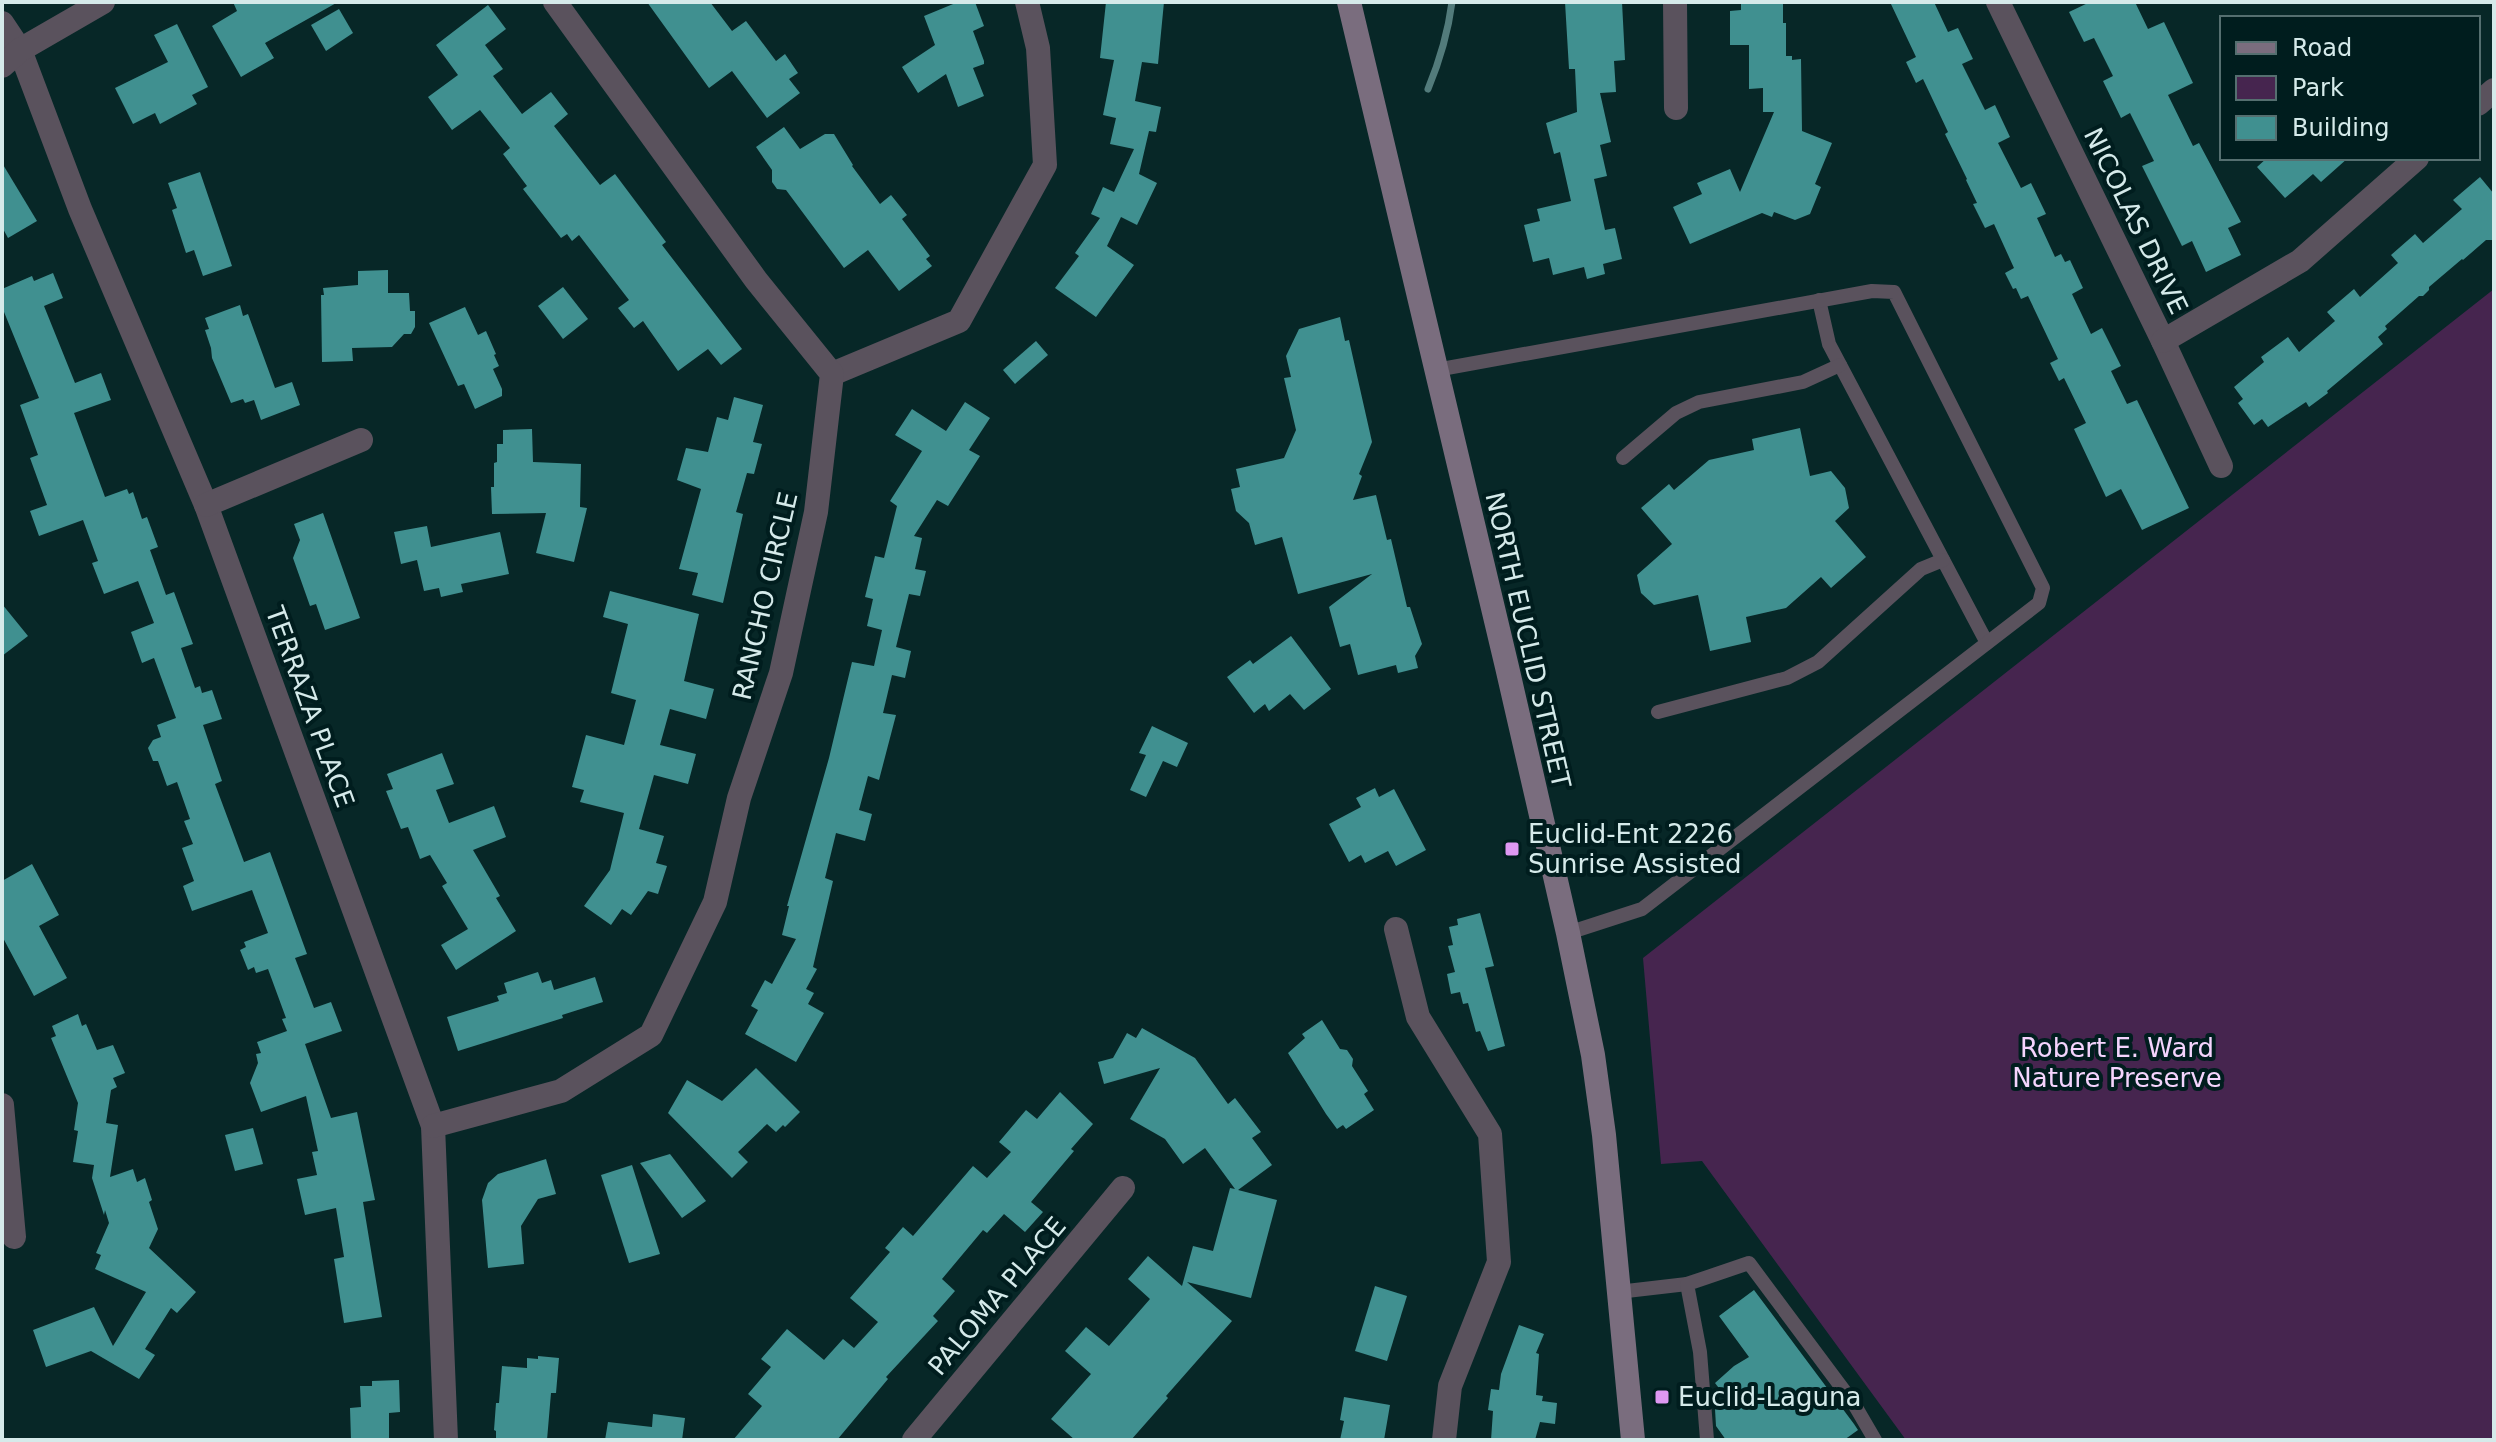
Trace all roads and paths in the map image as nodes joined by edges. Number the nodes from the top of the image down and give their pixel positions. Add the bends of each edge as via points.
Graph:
1 (103, 2) edge
2 (555, 2) edge
3 (1027, 2) edge
4 (1349, 2) edge
5 (1675, 2) edge
6 (1998, 2) edge
7 (2, 23) edge
8 (11, 58) edge
9 (1676, 108) dead end
10 (2415, 160) edge
11 (1819, 300) junction
12 (2163, 341) junction
13 (1840, 365) junction
14 (1436, 370) junction
15 (832, 374) junction
16 (361, 440) dead end
17 (1623, 458) dead end
18 (2221, 466) dead end
19 (206, 505) junction
20 (1943, 560) junction
21 (1987, 643) junction
22 (1658, 712) dead end
23 (1396, 929) dead end
24 (1568, 933) junction
25 (2, 1105) edge
26 (433, 1126) junction
27 (1123, 1188) dead end
28 (14, 1237) dead end
29 (1687, 1284) junction
30 (1618, 1292) junction
31 (446, 1440) edge
32 (914, 1440) edge
33 (1444, 1440) edge
34 (1633, 1440) edge
35 (1707, 1440) edge
36 (1875, 1440) edge

1 - 8 street
2 - 15 street via 756,280
3 - 15 street via 1038,48 1045,165 959,321
4 - 14 main road, NORTH EUCLID STREET
5 - 9 street
6 - 12 street, NICOLAS DRIVE
7 - 8 street, TERRAZA PLACE
8 - 19 street, TERRAZA PLACE
10 - 12 street via 2300,261
11 - 13 lane via 1829,344
11 - 14 lane
11 - 21 lane via 1894,292 2038,574 2043,588 2039,603
12 - 18 street, NICOLAS DRIVE
13 - 17 lane via 1803,382 1699,402 1676,413
13 - 20 lane
14 - 24 main road, NORTH EUCLID STREET
15 - 26 street, RANCHO CIRCLE via 816,512 781,673 739,798 715,902 651,1035 561,1091
16 - 19 street
19 - 26 street, TERRAZA PLACE
20 - 21 lane
20 - 22 lane via 1921,569 1818,662 1787,678
21 - 24 lane via 1642,909
23 - 33 street via 1418,1017 1490,1134 1499,1262 1450,1386
24 - 30 main road, NORTH EUCLID STREET via 1593,1055
25 - 28 street
26 - 31 street, TERRAZA PLACE
27 - 32 street, PALOMA PLACE
29 - 30 lane
29 - 35 lane via 1700,1352
29 - 36 lane via 1749,1263
30 - 34 main road, NORTH EUCLID STREET

